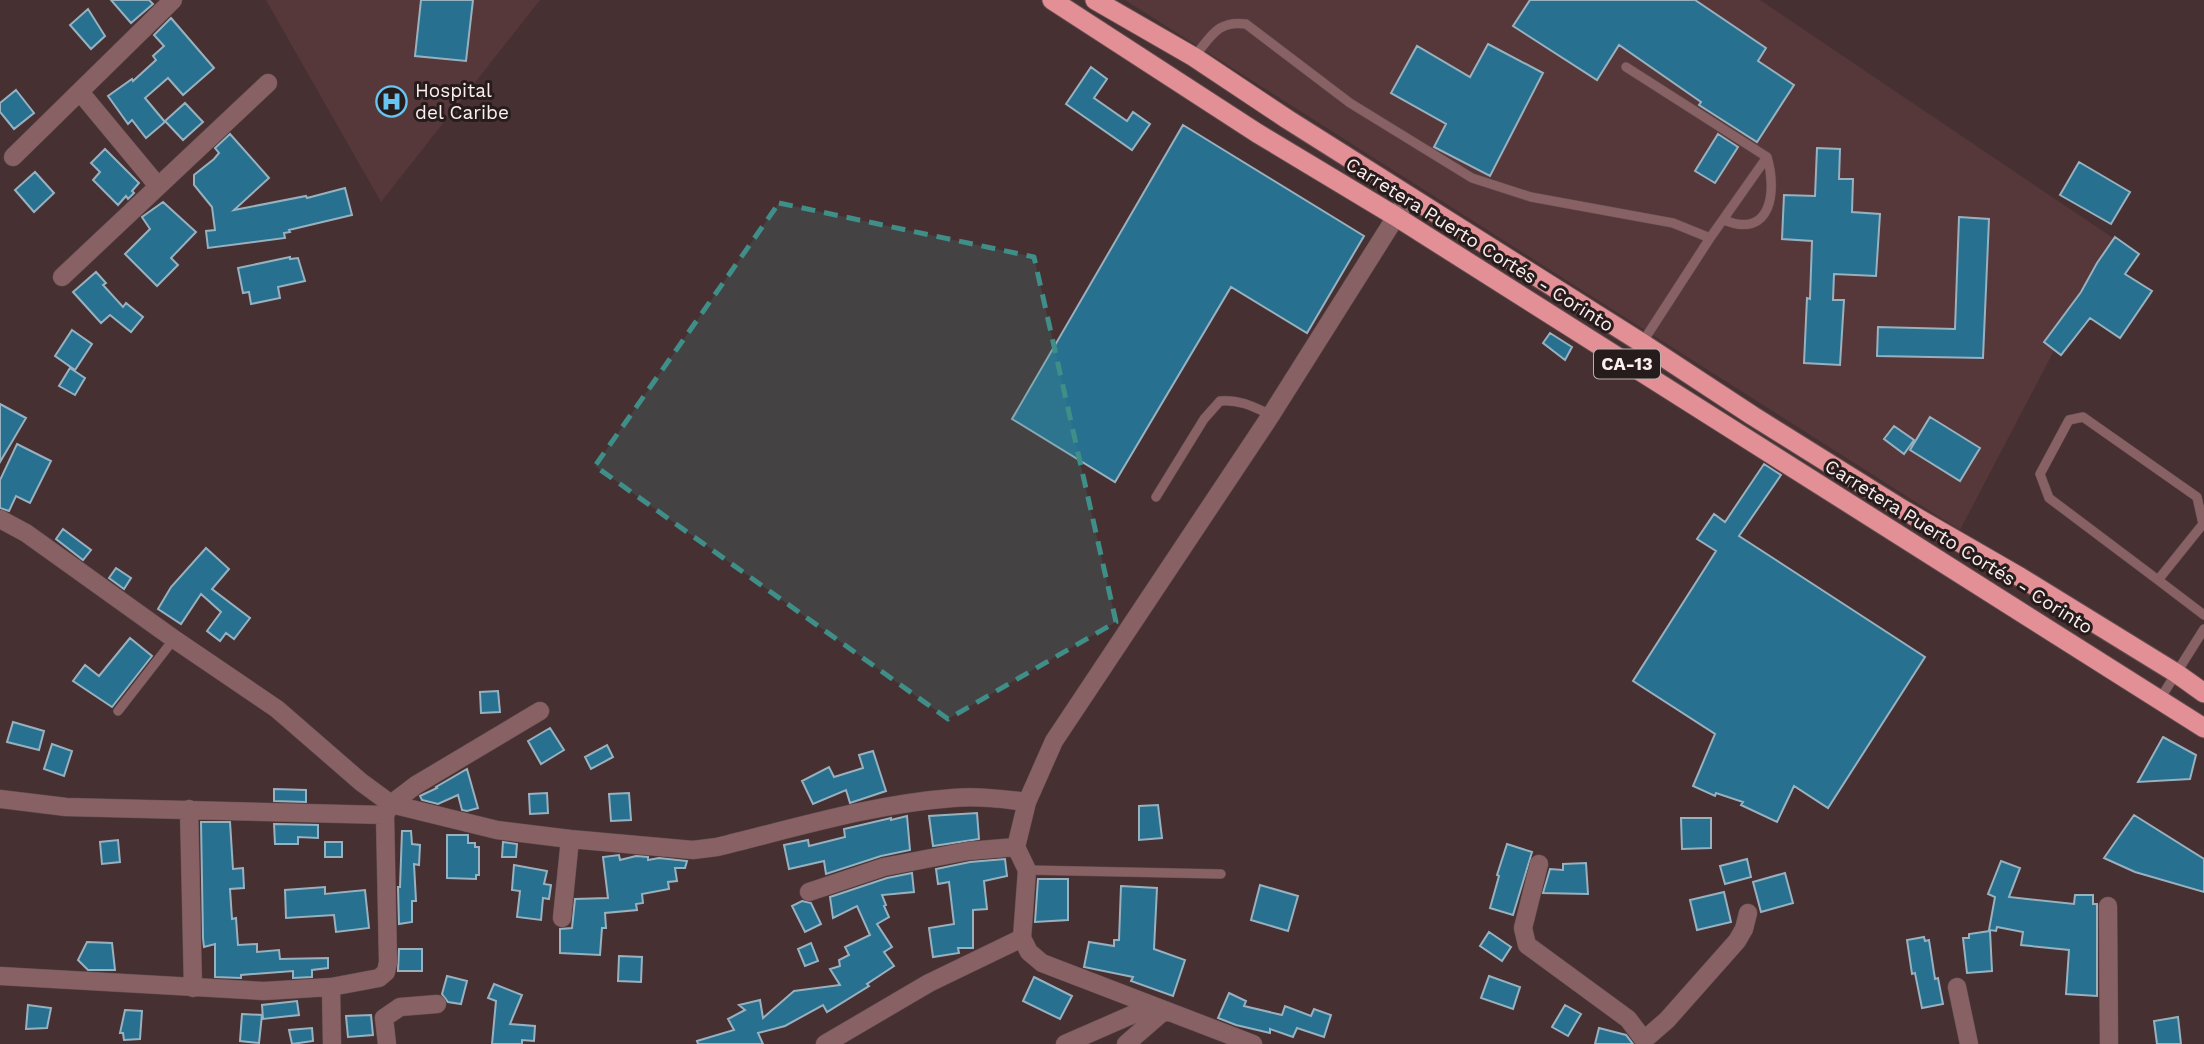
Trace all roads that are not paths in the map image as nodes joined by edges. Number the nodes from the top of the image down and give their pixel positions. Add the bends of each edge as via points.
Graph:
1 (173, 0) edge
2 (1052, 0) edge
3 (1095, 0) edge
4 (1194, 57) junction
5 (1626, 67) dead end
6 (268, 83) dead end
7 (80, 92) junction
8 (13, 157) dead end
9 (1767, 157) junction
10 (158, 186) junction
11 (1409, 196) junction
12 (1395, 216) junction
13 (1724, 219) junction
14 (1710, 238) junction
15 (62, 277) dead end
16 (1642, 342) junction
17 (1271, 415) junction
18 (1830, 465) junction
19 (1813, 482) junction
20 (1156, 496) dead end
21 (0, 519) edge
22 (2158, 580) junction
23 (2204, 615) edge
24 (2204, 629) edge
25 (174, 639) junction
26 (2176, 673) junction
27 (2204, 693) edge
28 (2160, 699) junction
29 (118, 711) dead end
30 (540, 711) dead end
31 (2204, 728) edge
32 (0, 799) edge
33 (1027, 802) junction
34 (189, 809) junction
35 (388, 809) junction
36 (570, 839) junction
37 (1016, 847) junction
38 (1539, 864) dead end
39 (1027, 870) junction
40 (1221, 874) dead end
41 (809, 892) dead end
42 (2108, 906) dead end
43 (1748, 913) dead end
44 (562, 918) dead end
45 (1022, 938) junction
46 (0, 976) edge
47 (331, 987) junction
48 (1957, 987) dead end
49 (193, 988) junction
50 (437, 1004) dead end
51 (1159, 1008) junction
52 (1644, 1042) edge
53 (332, 1044) edge
54 (387, 1044) edge
55 (825, 1044) edge
56 (1065, 1044) edge
57 (1126, 1044) edge
58 (1253, 1044) edge
59 (1969, 1044) edge
60 (2109, 1044) edge

1 - 7 street
2 - 12 highway, Carretera Puerto Cortés - Corinto / CA-13
3 - 4 highway, Carretera Puerto Cortés - Corinto / CA-13
4 - 11 highway, Carretera Puerto Cortés - Corinto / CA-13
4 - 14 lane via 1220,27 1232,22 1246,24 1350,103 1472,178 1531,197 1672,223
5 - 9 lane
6 - 10 street
7 - 8 street
7 - 10 street
9 - 13 lane
9 - 13 lane via 1772,182 1765,215 1752,223
10 - 15 street
11 - 12 street
11 - 16 highway, Carretera Puerto Cortés - Corinto / CA-13
12 - 17 street
12 - 19 highway, Carretera Puerto Cortés - Corinto / CA-13
13 - 14 lane
14 - 16 lane
16 - 18 highway, Carretera Puerto Cortés - Corinto / CA-13
17 - 20 lane via 1244,403 1220,401
17 - 33 street via 1054,741
18 - 19 highway
18 - 26 highway, Carretera Puerto Cortés - Corinto / CA-13
19 - 28 highway, Carretera Puerto Cortés - Corinto / CA-13
21 - 25 street
22 - 22 lane via 2203,524 2197,497 2083,417 2069,420 2040,474 2049,498
22 - 23 lane
24 - 26 lane
25 - 29 lane
25 - 35 street via 277,709
26 - 27 highway, Carretera Puerto Cortés - Corinto / CA-13
26 - 28 lane
28 - 31 highway, Carretera Puerto Cortés - Corinto / CA-13
30 - 35 street via 416,785
32 - 34 street via 66,807
33 - 36 street via 954,797 903,804 693,850
33 - 37 street
34 - 35 street
34 - 49 street
35 - 36 street
35 - 47 street via 386,972 379,978
36 - 44 street
37 - 39 street
37 - 41 street via 884,867
38 - 52 street via 1523,928 1527,945 1628,1019
39 - 40 lane
39 - 45 street
42 - 60 street
43 - 52 street via 1737,941
45 - 51 street via 1042,963
45 - 55 street via 929,983
46 - 49 street
47 - 49 street via 264,991
47 - 53 street
48 - 59 street
50 - 54 street via 400,1007 384,1018
51 - 56 street
51 - 57 street
51 - 58 street

